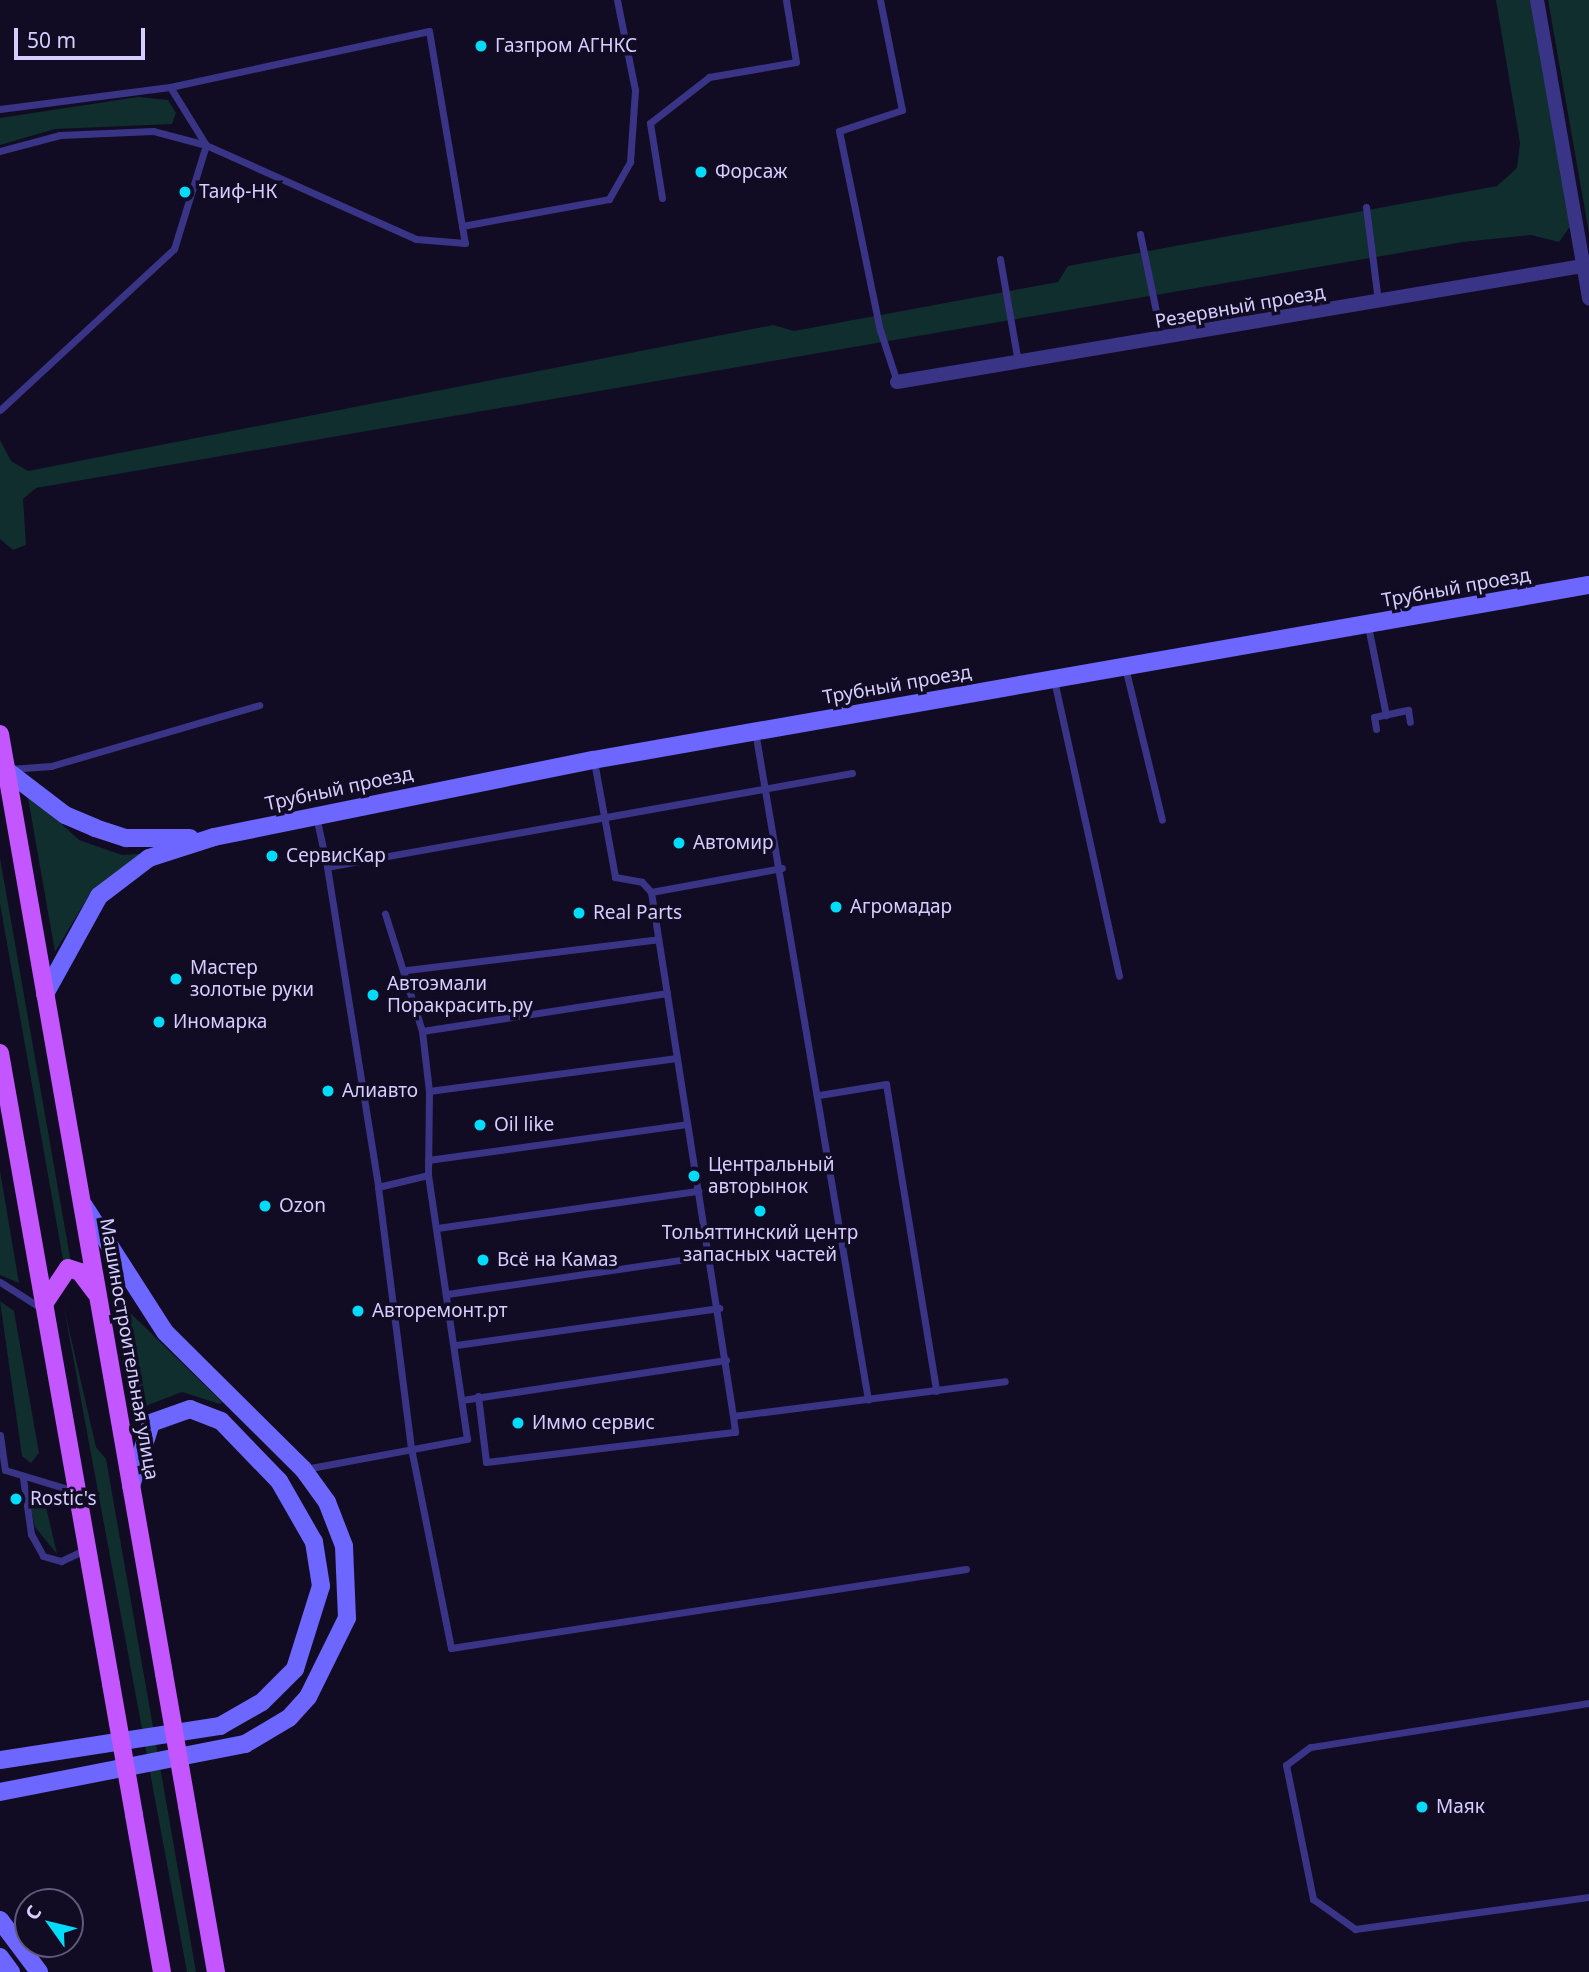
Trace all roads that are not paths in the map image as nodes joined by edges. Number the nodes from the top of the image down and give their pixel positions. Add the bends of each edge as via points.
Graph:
1 (617, 0) edge
2 (786, 0) edge
3 (880, 0) edge
4 (1537, 0) edge
5 (170, 87) junction
6 (0, 109) edge
7 (206, 145) junction
8 (0, 151) edge
9 (662, 198) dead end
10 (1366, 207) dead end
11 (462, 226) junction
12 (1140, 234) dead end
13 (1000, 259) dead end
14 (1586, 265) edge
15 (1589, 299) edge
16 (1378, 302) junction
17 (1162, 340) junction
18 (1018, 363) junction
19 (897, 382) joint
20 (0, 410) edge
21 (1589, 585) edge
22 (1367, 625) junction
23 (1125, 667) junction
24 (1054, 679) junction
25 (260, 705) dead end
26 (1386, 715) junction
27 (1410, 722) dead end
28 (1376, 729) dead end
29 (755, 730) junction
30 (0, 734) edge
31 (593, 760) junction
32 (6, 770) junction
33 (852, 773) dead end
34 (766, 789) junction
35 (316, 815) junction
36 (605, 818) junction
37 (1162, 820) dead end
38 (214, 837) junction
39 (327, 867) junction
40 (782, 868) junction
41 (652, 892) junction
42 (385, 915) dead end
43 (658, 939) junction
44 (407, 970) junction
45 (1119, 976) dead end
46 (667, 993) junction
47 (45, 994) junction
48 (422, 1031) junction
49 (0, 1052) edge
50 (677, 1058) junction
51 (429, 1091) junction
52 (819, 1096) junction
53 (4, 1100) edge
54 (687, 1124) junction
55 (428, 1160) junction
56 (428, 1175) junction
57 (378, 1186) junction
58 (698, 1191) junction
59 (81, 1200) junction
60 (437, 1228) junction
61 (708, 1256) junction
62 (0, 1282) edge
63 (447, 1294) junction
64 (98, 1295) junction
65 (45, 1307) junction
66 (719, 1308) junction
67 (456, 1345) junction
68 (726, 1360) junction
69 (1005, 1381) dead end
70 (936, 1391) junction
71 (478, 1396) junction
72 (462, 1400) junction
73 (869, 1400) junction
74 (733, 1416) junction
75 (0, 1435) edge
76 (411, 1448) junction
77 (303, 1469) junction
78 (23, 1478) junction
79 (131, 1486) junction
80 (77, 1492) junction
81 (87, 1549) junction
82 (966, 1569) dead end
83 (1589, 1703) edge
84 (0, 1760) edge
85 (19, 1789) junction
86 (0, 1792) edge
87 (0, 1799) edge
88 (1589, 1897) edge
89 (0, 1920) edge
90 (0, 1956) edge
91 (11, 1972) edge
92 (39, 1972) edge
93 (162, 1972) edge
94 (216, 1972) edge

1 - 11 lane via 634,102 631,162 608,199
2 - 9 lane via 796,62 709,77 650,123
3 - 19 lane via 902,110 839,131 880,330
4 - 14 street
5 - 6 lane
5 - 7 lane
5 - 11 lane via 429,31
7 - 8 lane via 153,131 60,135
7 - 11 lane via 416,239 465,243
7 - 20 lane via 174,249
10 - 16 lane
12 - 17 lane
13 - 18 lane
14 - 15 street
14 - 16 street, Резервный проезд
16 - 17 street, Резервный проезд
17 - 18 street, Резервный проезд
18 - 19 street, Резервный проезд
21 - 22 street, Трубный проезд
22 - 23 street, Трубный проезд
22 - 26 lane
23 - 24 street, Трубный проезд
23 - 37 lane
24 - 29 street, Трубный проезд
24 - 45 lane
25 - 32 lane via 51,766
26 - 27 lane via 1408,710
26 - 28 lane via 1374,718
29 - 31 street, Трубный проезд
29 - 34 lane
30 - 32 main road, Машиностроительная улица
31 - 35 street, Трубный проезд
31 - 36 lane
32 - 38 street via 65,815 126,838
32 - 47 main road, Машиностроительная улица
33 - 34 lane
34 - 36 lane
34 - 40 lane
35 - 38 street, Трубный проезд
35 - 39 lane
36 - 39 lane
36 - 41 lane via 615,877 642,882
38 - 47 street via 149,858 99,896
39 - 57 lane
40 - 41 lane
40 - 52 lane
41 - 43 lane
42 - 44 lane
43 - 44 lane
43 - 46 lane
44 - 48 lane
46 - 48 lane
46 - 50 lane
47 - 59 main road, Машиностроительная улица
48 - 51 lane
49 - 53 main road
50 - 51 lane
50 - 54 lane
51 - 55 lane
52 - 70 lane via 886,1084
52 - 73 lane
53 - 65 main road
54 - 55 lane
54 - 58 lane
55 - 56 lane
56 - 57 lane
56 - 60 lane
57 - 76 lane
58 - 60 lane
58 - 61 lane
59 - 64 main road, Машиностроительная улица
59 - 77 street via 102,1242 165,1332
60 - 63 lane
61 - 63 lane
61 - 66 lane
62 - 65 lane
63 - 67 lane
64 - 65 main road via 80,1272 68,1268
64 - 79 main road, Машиностроительная улица
65 - 80 main road
66 - 67 lane
66 - 68 lane
67 - 72 lane
68 - 71 lane
68 - 74 lane
69 - 70 lane
70 - 73 lane
71 - 72 lane
71 - 74 lane via 486,1462 735,1432
72 - 76 lane via 467,1438
73 - 74 lane
75 - 78 lane via 5,1470
76 - 77 lane
76 - 82 lane via 451,1648
77 - 85 street via 327,1502 351,1586 347,1618 323,1675 289,1718 216,1755
78 - 80 lane
78 - 81 lane via 31,1534 43,1556 61,1561
79 - 84 street via 151,1423 190,1409 221,1421 279,1481 314,1542 321,1586 314,1625 295,1669 262,1702 220,1726
79 - 94 main road, Машиностроительная улица, bridge
80 - 81 main road
81 - 93 main road, bridge
83 - 88 lane via 1310,1747 1286,1765 1313,1899 1355,1929
85 - 86 street
85 - 87 street
89 - 92 street
90 - 91 street

